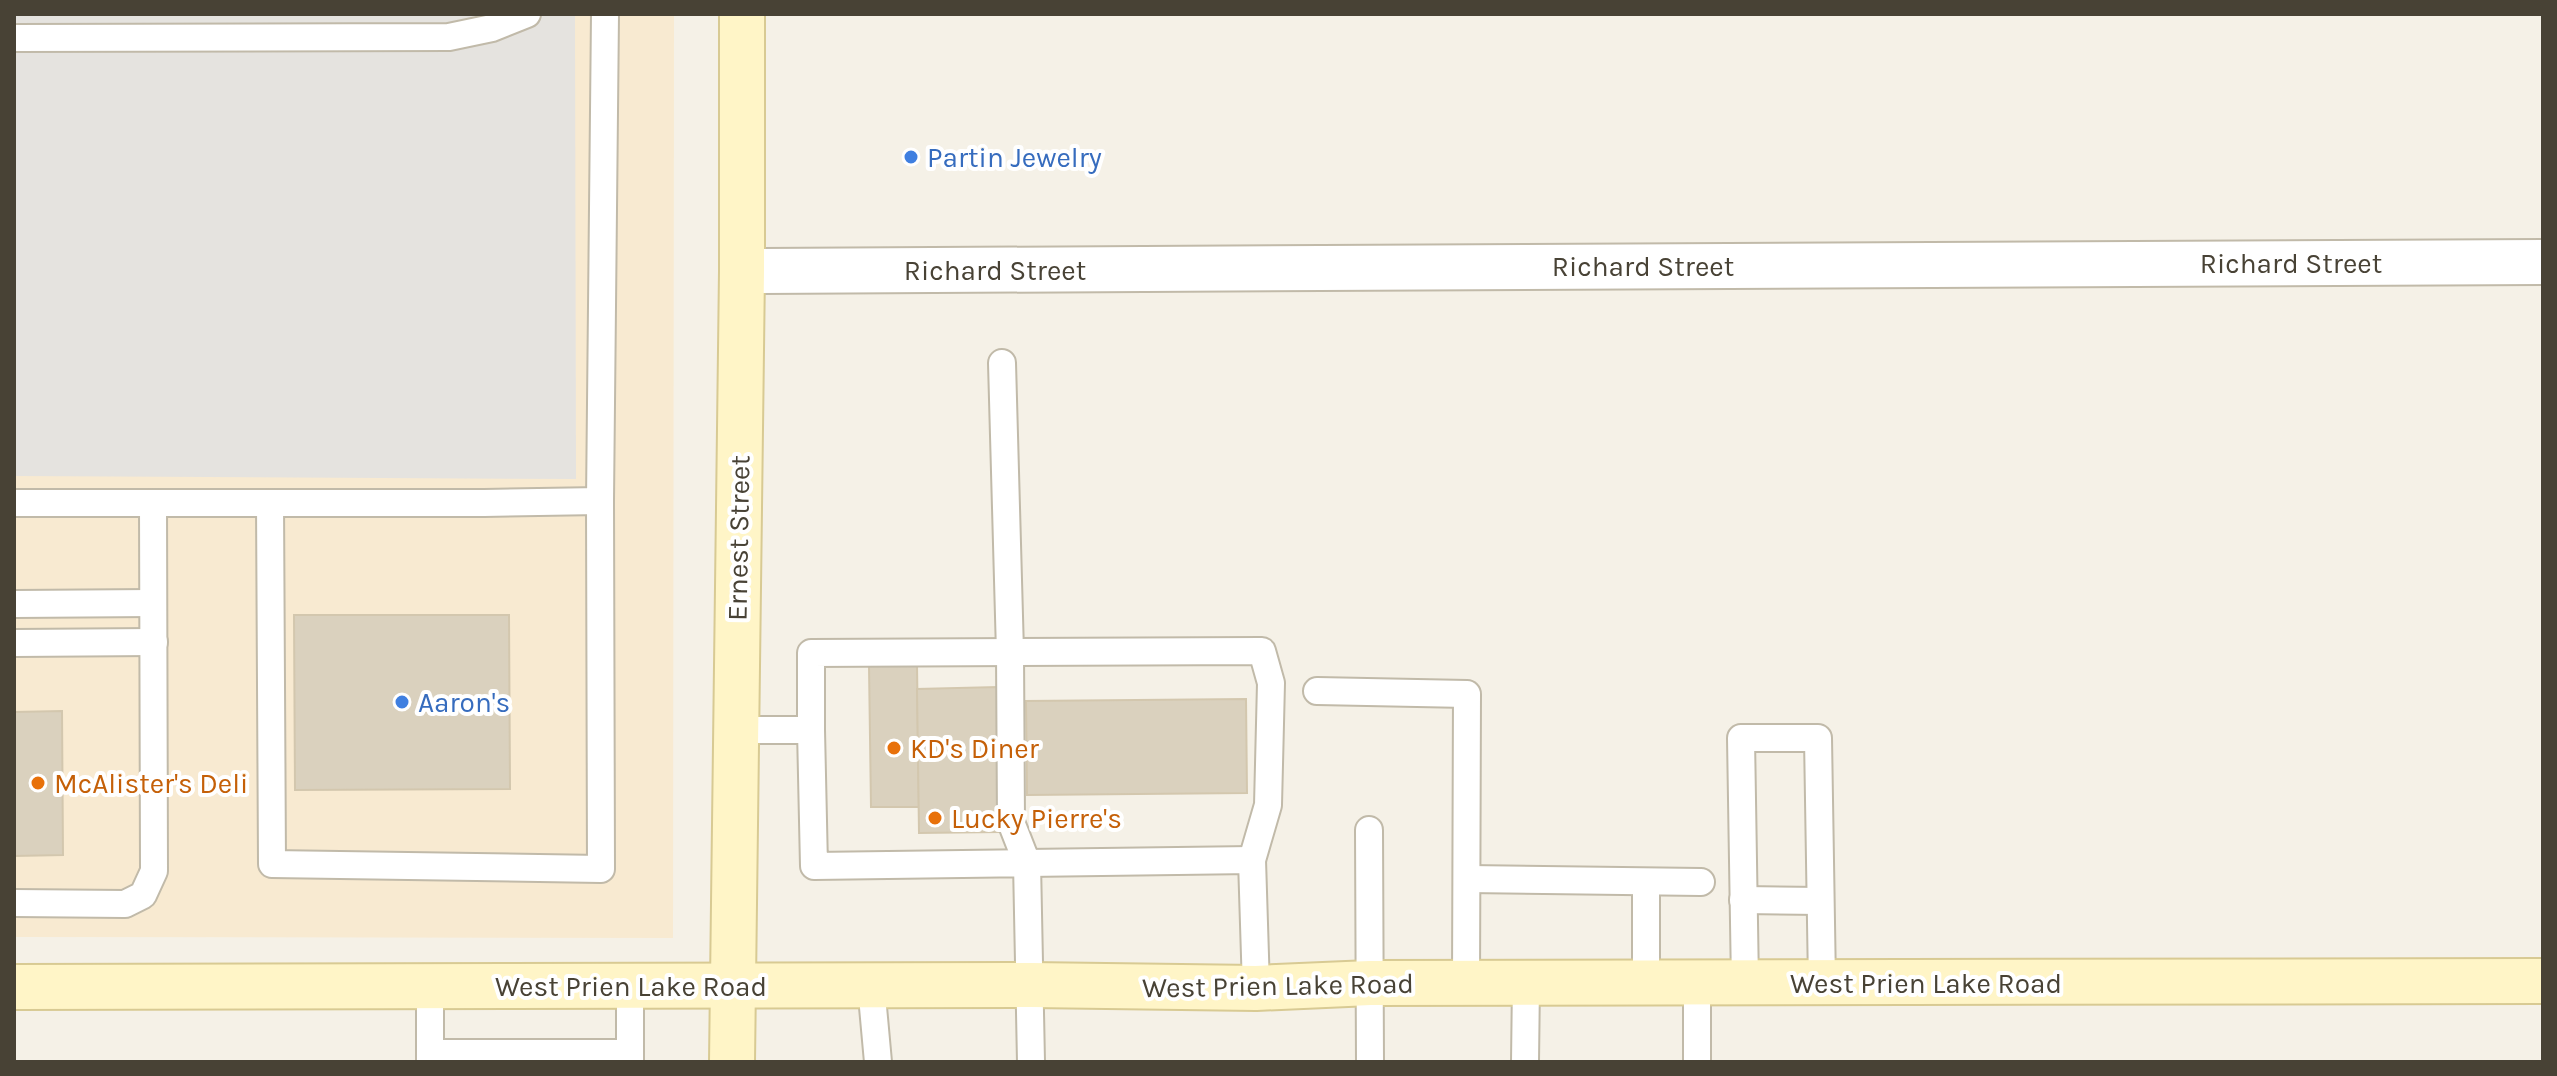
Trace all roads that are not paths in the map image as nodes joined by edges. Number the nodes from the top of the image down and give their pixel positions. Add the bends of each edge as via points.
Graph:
1 (527, 14) edge
2 (605, 14) edge
3 (742, 14) edge
4 (14, 38) edge
5 (2543, 262) edge
6 (742, 271) junction
7 (1002, 363) dead end
8 (600, 501) junction
9 (14, 503) edge
10 (153, 503) junction
11 (270, 503) junction
12 (153, 603) junction
13 (14, 604) edge
14 (154, 642) junction
15 (14, 643) edge
16 (1010, 652) junction
17 (1317, 691) dead end
18 (735, 730) junction
19 (811, 730) junction
20 (1369, 830) dead end
21 (1252, 860) junction
22 (1027, 863) junction
23 (1468, 879) junction
24 (1646, 882) junction
25 (1701, 882) dead end
26 (1743, 900) junction
27 (1820, 901) junction
28 (14, 903) edge
29 (2543, 981) edge
30 (1370, 983) junction
31 (1466, 983) junction
32 (1526, 983) junction
33 (1646, 983) junction
34 (1697, 983) junction
35 (1745, 983) junction
36 (1822, 983) junction
37 (871, 985) junction
38 (1031, 985) junction
39 (630, 986) junction
40 (732, 986) junction
41 (14, 987) edge
42 (430, 987) junction
43 (1256, 988) junction
44 (430, 1058) edge
45 (630, 1058) edge
46 (732, 1062) edge
47 (878, 1062) edge
48 (1031, 1062) edge
49 (1370, 1062) edge
50 (1525, 1062) edge
51 (1697, 1062) edge

1 - 4 lane via 449,37
2 - 8 lane
3 - 6 street, Ernest Street
5 - 6 street, Richard Street
6 - 18 street, Ernest Street
7 - 16 lane
8 - 11 lane
8 - 11 lane via 601,869 272,864
9 - 10 lane
10 - 11 lane
10 - 12 lane
12 - 13 lane
12 - 14 lane
14 - 15 lane
14 - 28 lane via 154,871 143,895 125,904
16 - 19 lane via 811,653
16 - 21 lane via 1262,651 1271,683 1268,805
16 - 22 lane via 1011,822
17 - 23 lane via 1467,694
18 - 19 lane
18 - 40 street, Ernest Street
19 - 22 lane via 814,866
20 - 30 lane
21 - 22 lane
21 - 43 lane
22 - 38 lane
23 - 24 lane
23 - 31 lane
24 - 25 lane
24 - 33 lane
26 - 27 lane
26 - 27 lane via 1741,738 1818,738
26 - 35 lane
27 - 36 lane
29 - 36 street, West Prien Lake Road
30 - 31 street, West Prien Lake Road
30 - 43 street, West Prien Lake Road
30 - 49 lane
31 - 32 street, West Prien Lake Road
32 - 33 street, West Prien Lake Road
32 - 50 lane
33 - 34 street, West Prien Lake Road
34 - 35 street, West Prien Lake Road
34 - 51 lane
35 - 36 street, West Prien Lake Road
37 - 38 street, West Prien Lake Road
37 - 40 street, West Prien Lake Road
37 - 47 lane
38 - 43 street, West Prien Lake Road
38 - 48 lane
39 - 40 street, West Prien Lake Road
39 - 42 street, West Prien Lake Road
39 - 45 lane
40 - 46 street, Ernest Street
41 - 42 street, West Prien Lake Road
42 - 44 lane
44 - 45 lane

